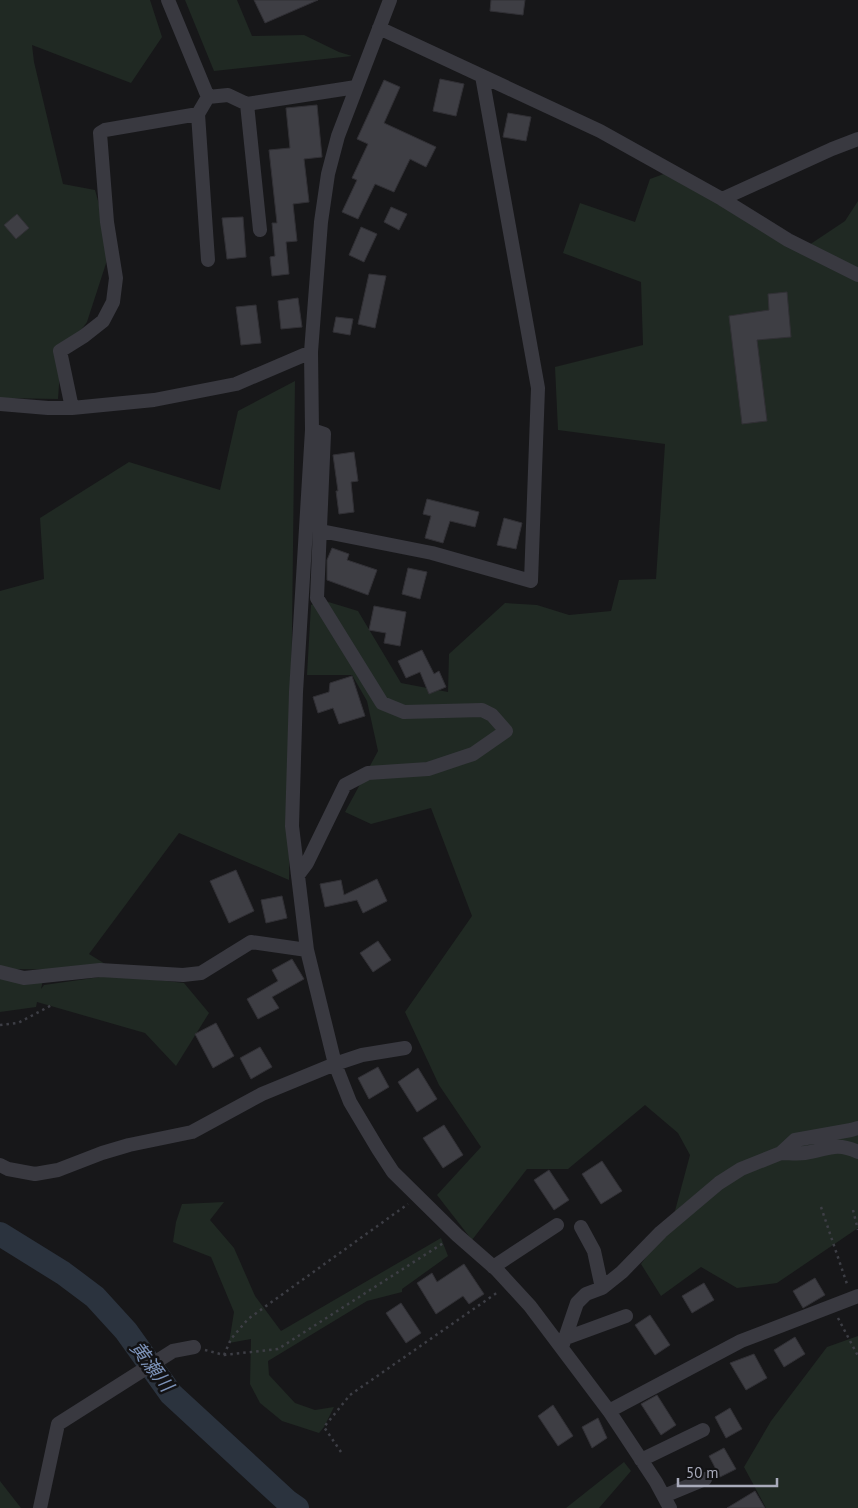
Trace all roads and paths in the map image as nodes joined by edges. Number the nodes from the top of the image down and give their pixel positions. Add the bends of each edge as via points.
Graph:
1 (168, 0) edge
2 (390, 0) edge
3 (379, 28) junction
4 (482, 76) junction
5 (356, 87) junction
6 (208, 97) junction
7 (247, 104) junction
8 (198, 114) junction
9 (858, 139) edge
10 (722, 199) junction
11 (260, 230) dead end
12 (208, 260) dead end
13 (858, 275) edge
14 (311, 352) junction
15 (0, 404) edge
16 (72, 408) junction
17 (312, 430) junction
18 (321, 532) junction
19 (298, 875) junction
20 (307, 950) junction
21 (0, 972) edge
22 (52, 1005) dead end
23 (0, 1025) edge
24 (405, 1048) dead end
25 (335, 1064) junction
26 (858, 1128) edge
27 (858, 1152) edge
28 (781, 1153) junction
29 (0, 1165) edge
30 (418, 1196) junction
31 (821, 1207) dead end
32 (853, 1210) dead end
33 (557, 1225) dead end
34 (580, 1227) dead end
35 (858, 1230) edge
36 (457, 1235) junction
37 (493, 1266) junction
38 (510, 1284) junction
39 (602, 1288) junction
40 (855, 1297) edge
41 (832, 1305) junction
42 (626, 1316) dead end
43 (564, 1342) junction
44 (194, 1348) joint
45 (224, 1355) junction
46 (858, 1356) edge
47 (609, 1411) junction
48 (703, 1430) dead end
49 (342, 1452) dead end
50 (641, 1460) junction
51 (705, 1479) dead end
52 (667, 1502) edge
53 (40, 1508) edge

1 - 6 street
2 - 3 street
3 - 4 street
3 - 5 street
4 - 10 street via 600,131
4 - 18 street via 538,388 531,581 432,553
5 - 7 street
5 - 14 street via 328,174
6 - 7 street via 228,95
6 - 8 street
7 - 11 street
8 - 12 street
8 - 16 street via 100,133 107,222 116,278 113,302 103,321 60,350
9 - 10 street
10 - 13 street via 788,240
14 - 16 street via 236,384 154,400
14 - 17 street
15 - 16 street
17 - 18 street via 324,434
17 - 19 street via 295,711 292,826
18 - 19 street via 317,598 382,703 404,712 482,710 492,715 506,731 473,754 428,769 368,773 345,785
19 - 20 street
20 - 21 street via 251,942 201,973 183,975 100,970 24,978
20 - 25 street
22 - 23 path via 18,1023
24 - 25 street via 362,1055
25 - 29 street via 262,1094 192,1132 129,1145 58,1170 35,1174
25 - 30 street via 350,1102 378,1149 393,1172
26 - 28 street via 795,1140
27 - 28 street via 834,1146 805,1154
28 - 39 street via 741,1169 719,1184 661,1232
30 - 36 street
30 - 45 path via 248,1319 231,1339
31 - 40 path
32 - 35 path
33 - 37 street
34 - 39 street via 594,1251
36 - 37 street
36 - 45 path via 278,1349
37 - 38 street
38 - 43 street
38 - 49 path via 350,1395 324,1427
39 - 43 street via 586,1294 577,1303
40 - 41 street
41 - 46 path
41 - 47 street via 741,1342
42 - 43 street
43 - 47 street
44 - 45 path
44 - 53 street via 173,1351 58,1424
47 - 50 street
48 - 50 street
50 - 52 street
51 - 52 street

